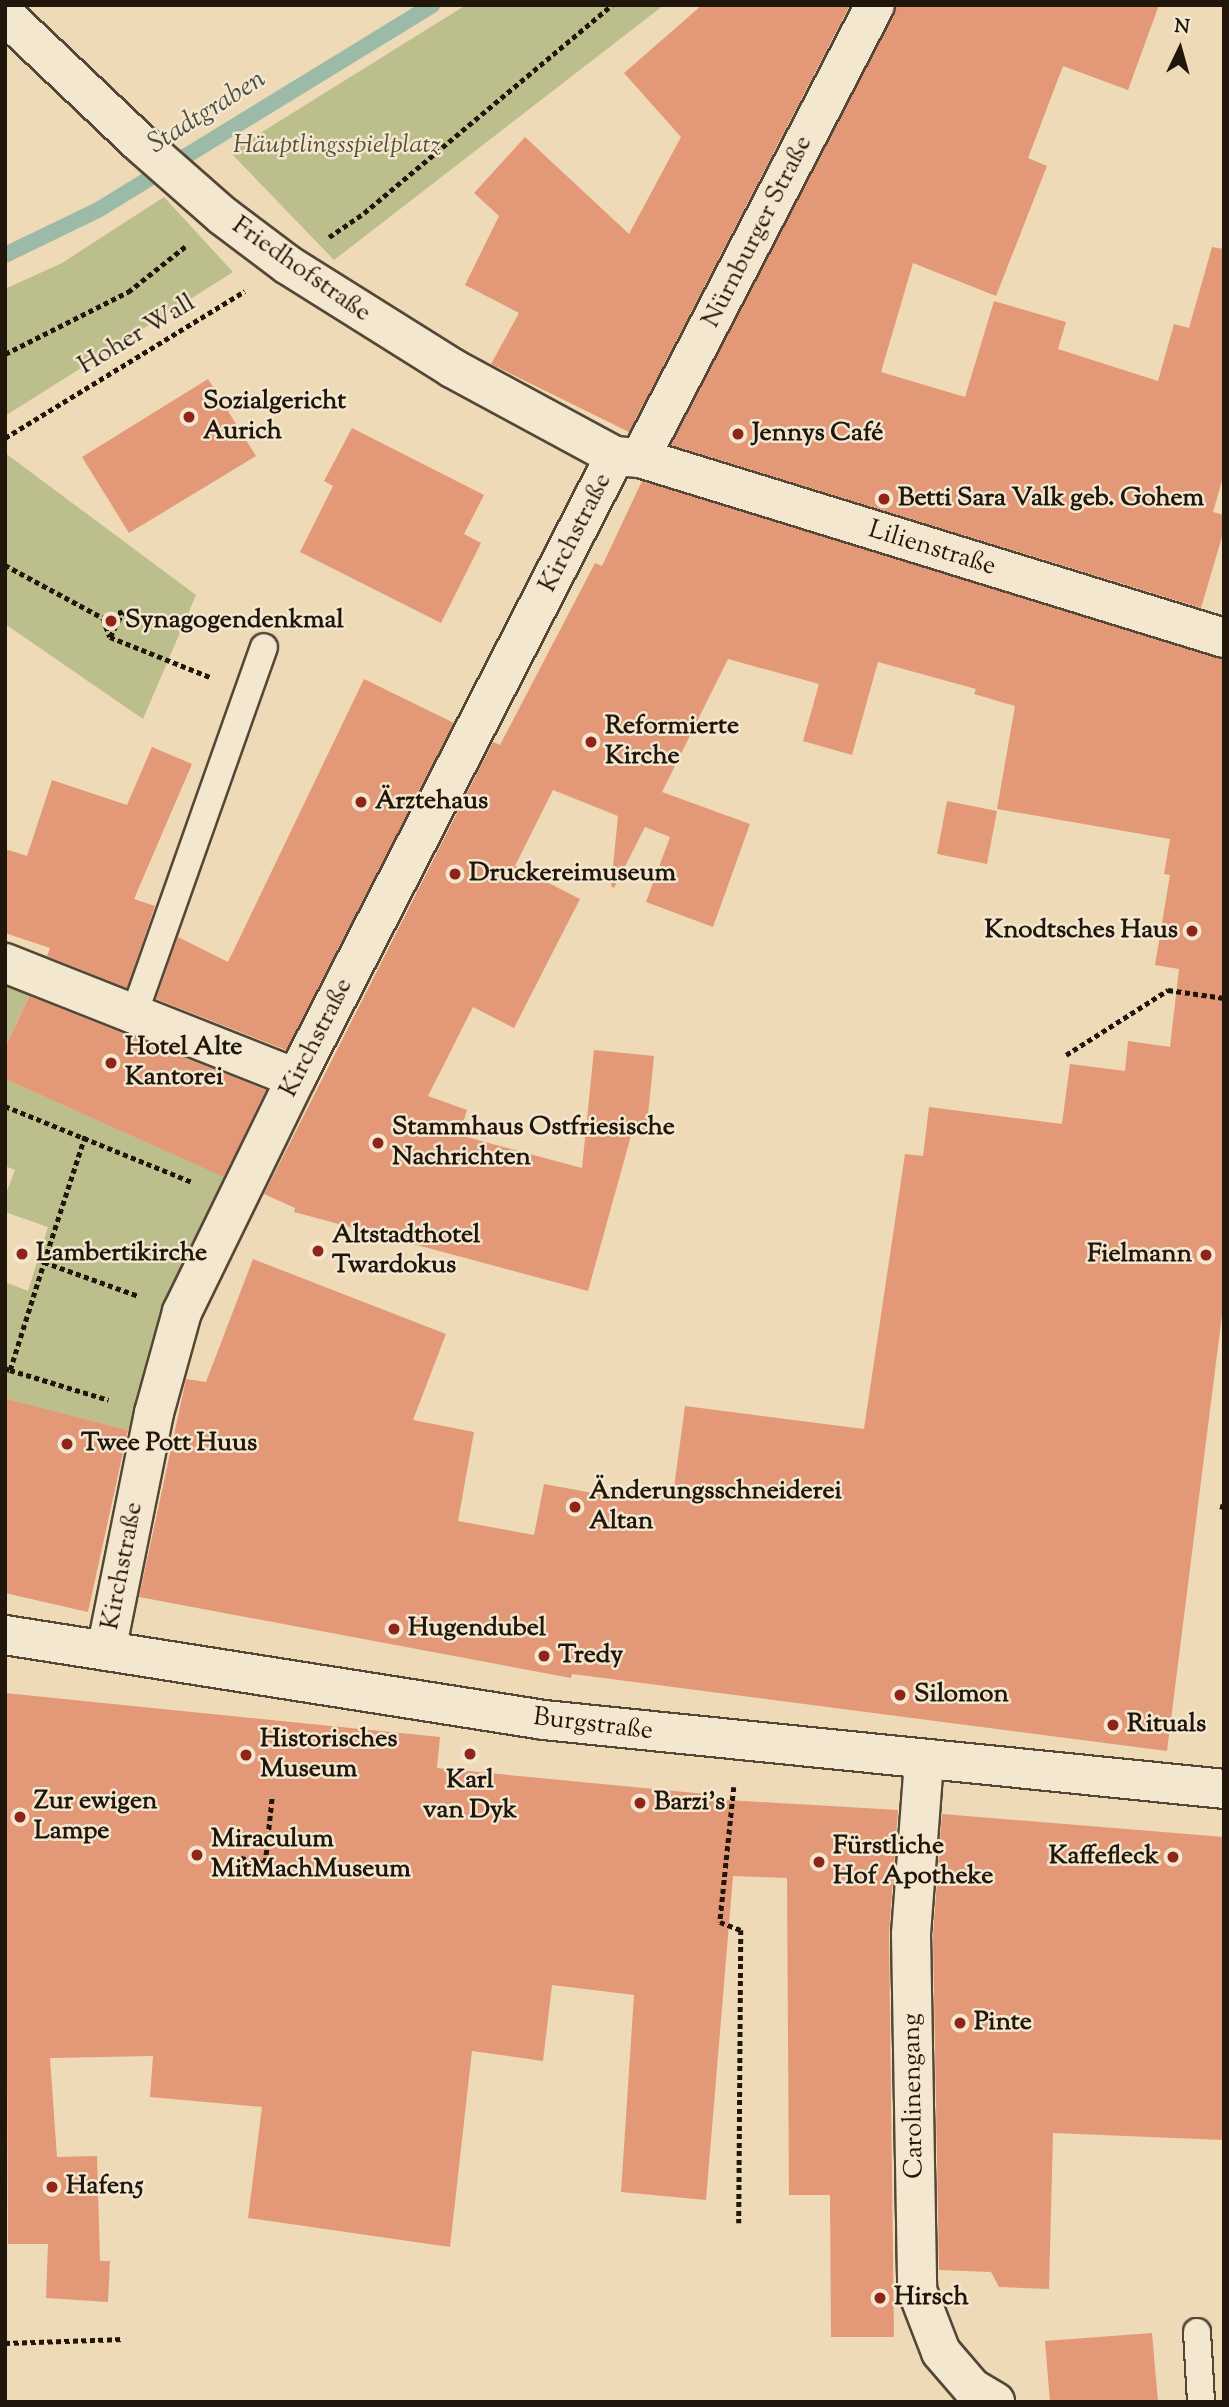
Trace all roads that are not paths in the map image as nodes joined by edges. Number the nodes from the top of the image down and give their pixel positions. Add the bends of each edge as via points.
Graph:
1 (875, 5) edge
2 (5, 15) edge
3 (628, 457) junction
4 (1224, 638) edge
5 (264, 647) dead end
6 (5, 963) edge
7 (134, 1014) junction
8 (296, 1078) junction
9 (5, 1634) edge
10 (106, 1651) junction
11 (924, 1761) junction
12 (1224, 1789) edge
13 (1197, 2332) dead end
14 (995, 2402) edge
15 (1201, 2402) edge

1 - 3 street, Nürnburger Straße
2 - 3 street, Friedhofstraße via 141,144 288,265 452,368
3 - 4 street, Lilienstraße
3 - 8 street, Kirchstraße
5 - 7 lane
6 - 7 street
7 - 8 street
8 - 10 street, Kirchstraße via 183,1312 154,1413
9 - 10 street, Burgstraße
10 - 11 street, Burgstraße via 544,1720
11 - 12 street, Burgstraße
11 - 14 street, Carolinengang via 911,1934 918,2290 941,2352 972,2388
13 - 15 lane

